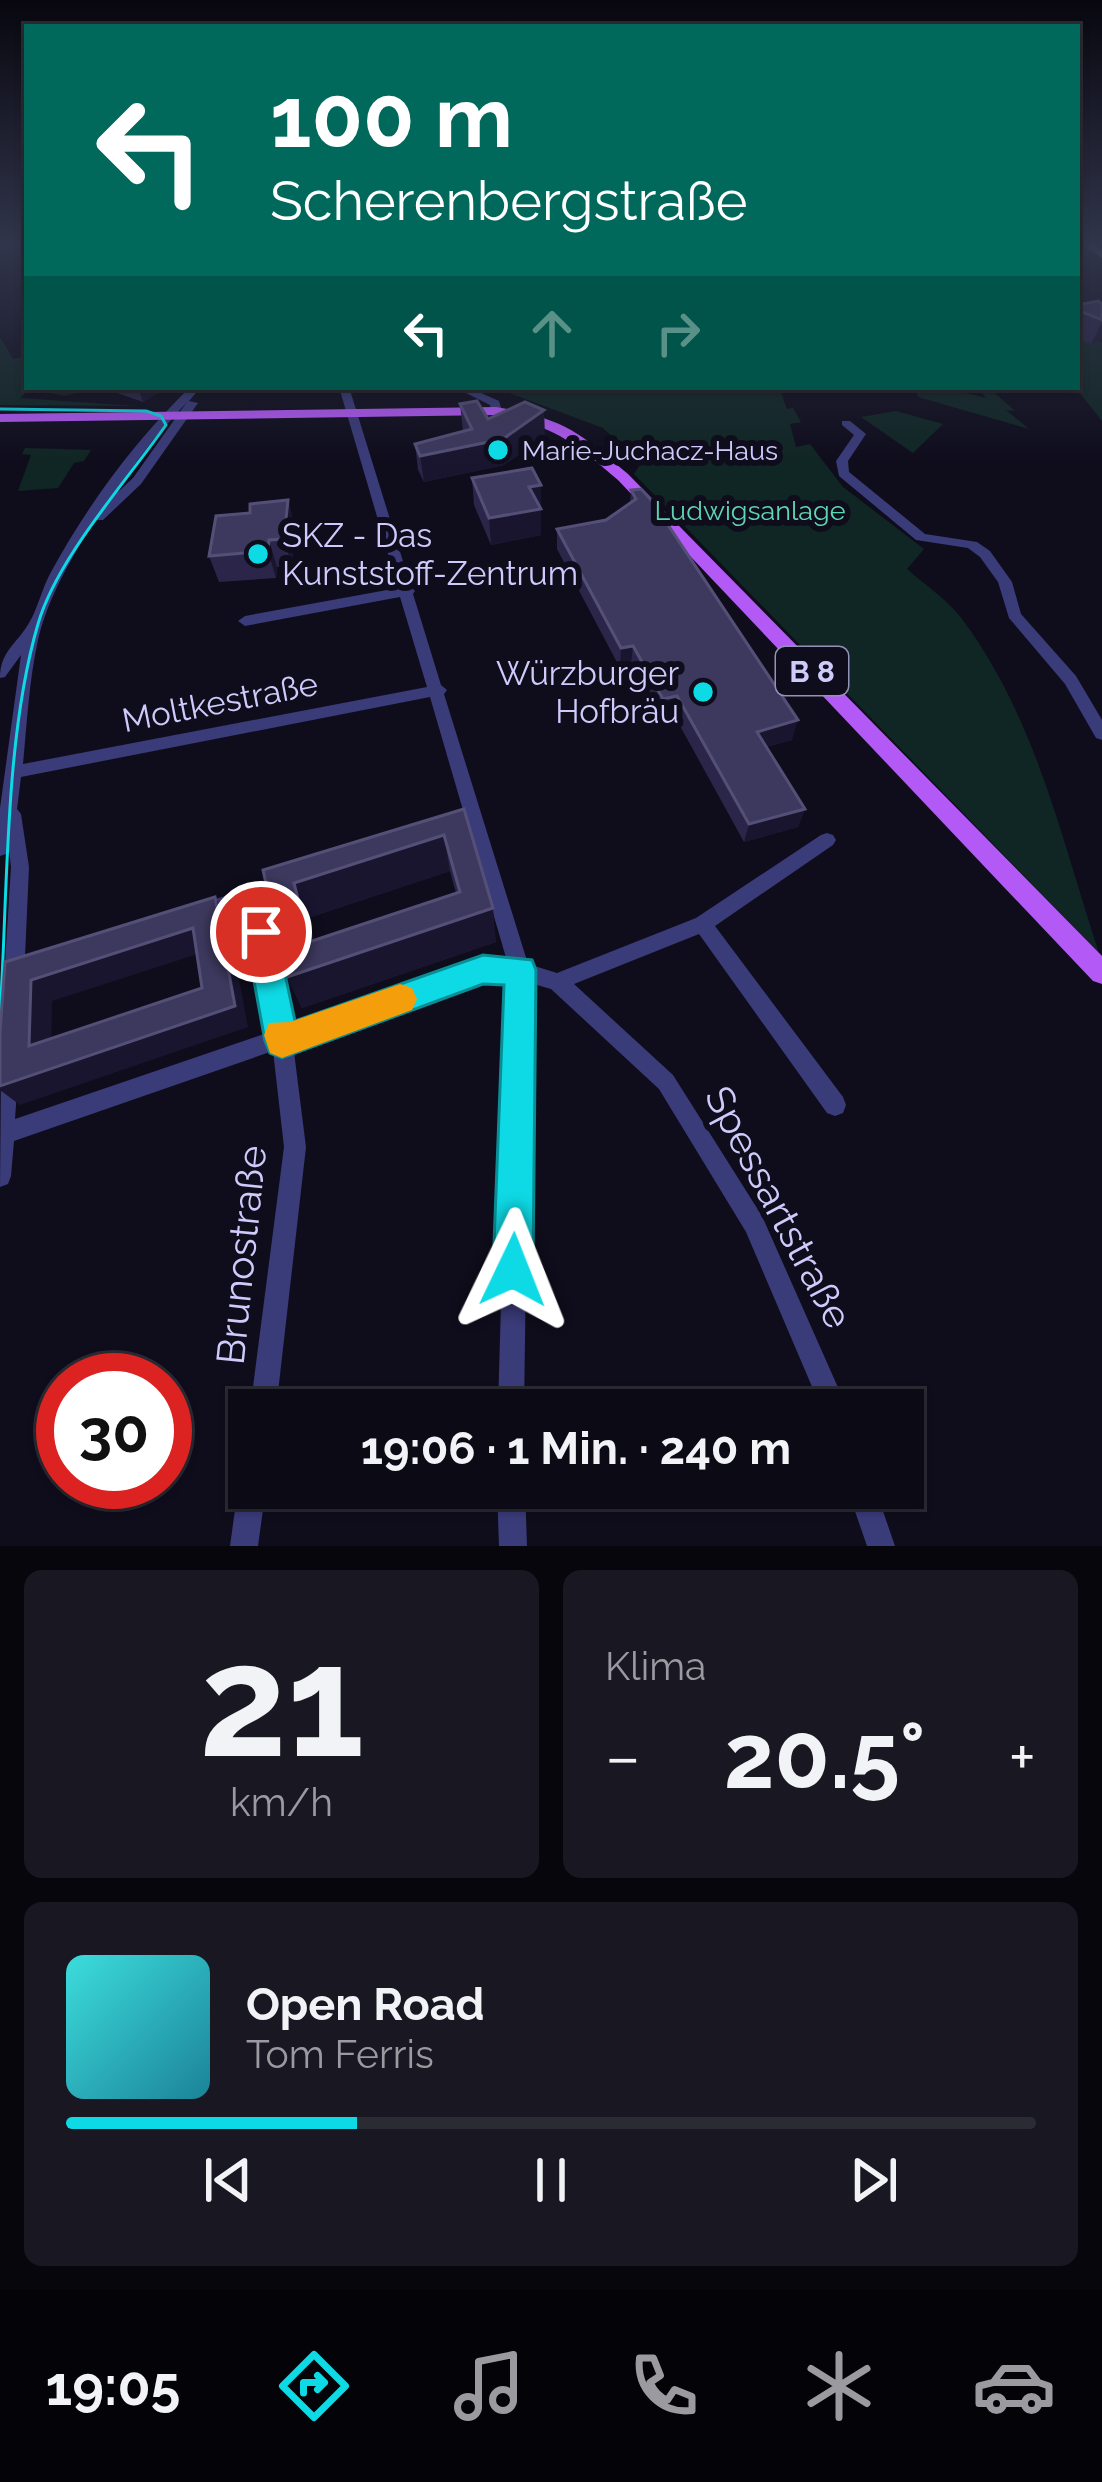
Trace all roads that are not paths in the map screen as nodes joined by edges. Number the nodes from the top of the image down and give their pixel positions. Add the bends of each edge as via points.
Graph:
1 (197, 390) edge
2 (345, 390) edge
3 (466, 390) edge
4 (496, 411) junction
5 (353, 413) junction
6 (0, 418) edge
7 (172, 420) junction
8 (846, 423) dead end
9 (408, 592) junction
10 (245, 620) dead end
11 (35, 623) junction
12 (0, 673) edge
13 (439, 690) junction
14 (1102, 734) edge
15 (13, 772) junction
16 (5, 808) edge
17 (478, 824) junction
18 (456, 831) edge
19 (827, 840) dead end
20 (0, 848) edge
21 (298, 881) edge
22 (254, 896) junction
23 (188, 915) edge
24 (703, 924) junction
25 (17, 966) edge
26 (520, 970) junction
27 (1102, 973) edge
28 (556, 982) junction
29 (12, 1012) edge
30 (282, 1041) junction
31 (9, 1058) edge
32 (835, 1105) dead end
33 (3, 1134) edge
34 (0, 1176) edge
35 (266, 1389) edge
36 (511, 1389) edge
37 (826, 1389) edge
38 (249, 1509) edge
39 (511, 1509) edge
40 (868, 1509) edge
41 (244, 1546) edge
42 (512, 1546) edge
43 (881, 1546) edge

1 - 7 street
2 - 5 street
3 - 4 street via 495,403
4 - 5 main road, B 8
4 - 27 main road, B 8 via 558,427 600,455
5 - 7 main road, B 8
5 - 9 street
6 - 7 main road, B 8
7 - 11 street via 105,495
8 - 14 street via 860,434 843,473 921,537 985,554 1014,614 1071,680
9 - 10 street
9 - 13 street
11 - 12 street
11 - 15 street
13 - 15 street, Moltkestraße
13 - 17 street
15 - 16 street
16 - 20 street
16 - 25 street via 20,867
17 - 18 street
17 - 26 street
19 - 24 street
21 - 22 street
22 - 23 street
22 - 30 street, Brunostraße
24 - 28 street
24 - 32 street
25 - 29 street
26 - 28 street, Spessartstraße
26 - 30 street via 483,969
26 - 36 street
28 - 37 street, Spessartstraße via 679,1099 754,1224
30 - 33 street
30 - 35 street, Brunostraße via 296,1147
31 - 33 street
33 - 34 street
38 - 41 street
39 - 42 street
40 - 43 street

